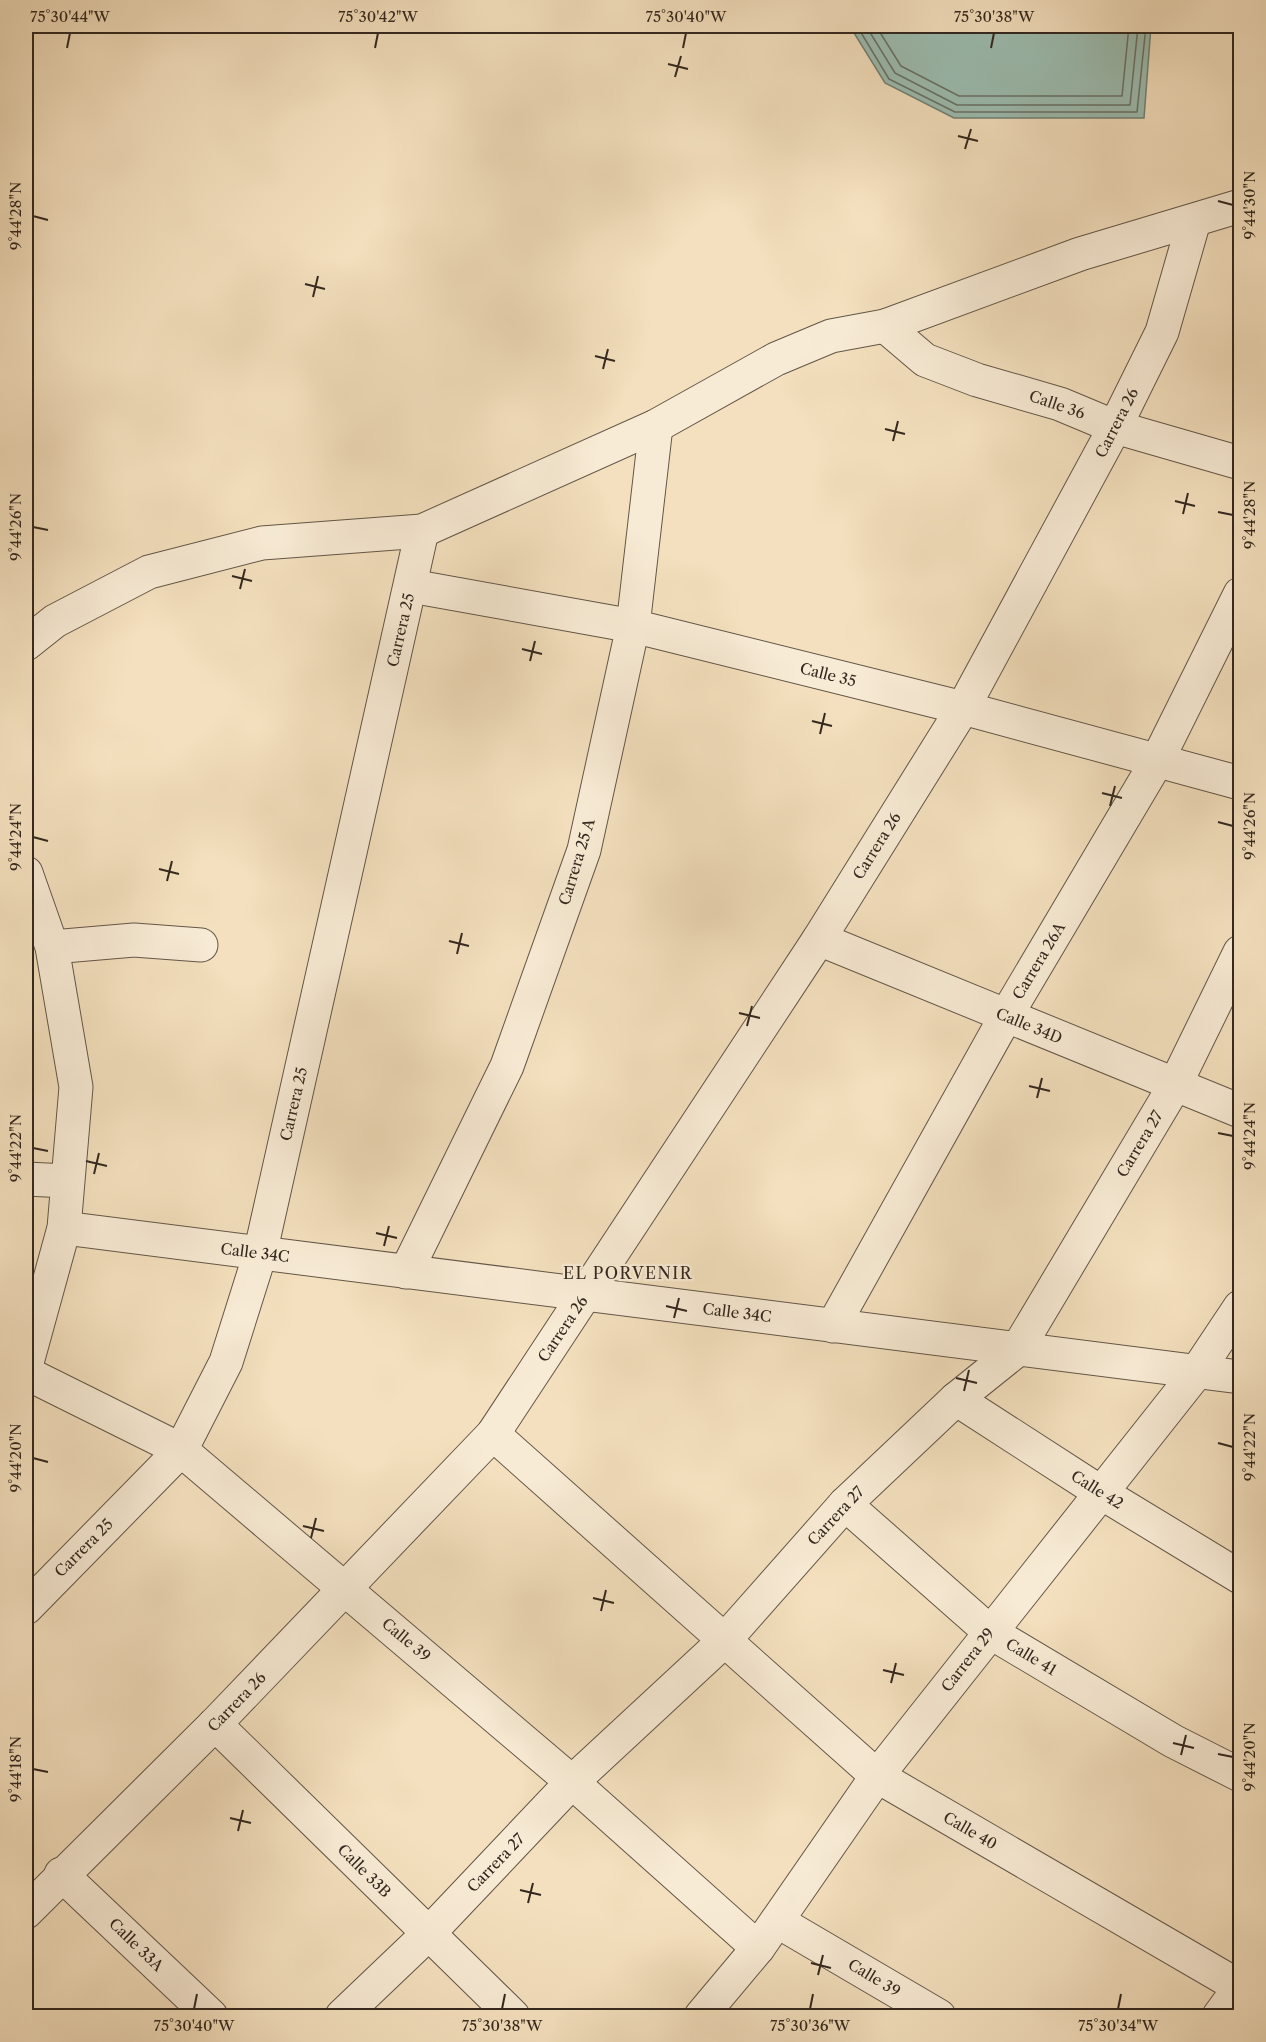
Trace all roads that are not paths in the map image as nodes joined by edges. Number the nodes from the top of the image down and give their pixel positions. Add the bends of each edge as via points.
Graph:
1 (1240, 206) edge
2 (1194, 221) junction
3 (885, 326) junction
4 (656, 426) junction
5 (1116, 427) junction
6 (1240, 463) edge
7 (422, 531) junction
8 (411, 586) junction
9 (1240, 594) edge
10 (633, 626) junction
11 (26, 644) edge
12 (963, 708) junction
13 (1157, 761) junction
14 (1240, 783) edge
15 (26, 873) edge
16 (819, 939) junction
17 (201, 945) dead end
18 (52, 947) junction
19 (1240, 952) edge
20 (1006, 1016) junction
21 (1175, 1084) junction
22 (1240, 1111) edge
23 (26, 1179) edge
24 (68, 1181) junction
25 (64, 1228) junction
26 (260, 1254) junction
27 (406, 1272) junction
28 (587, 1294) junction
29 (1240, 1307) edge
30 (833, 1326) junction
31 (1017, 1350) junction
32 (26, 1366) edge
33 (26, 1373) edge
34 (1196, 1373) junction
35 (1240, 1377) edge
36 (956, 1399) junction
37 (493, 1434) junction
38 (181, 1450) junction
39 (1100, 1492) junction
40 (845, 1504) junction
41 (1240, 1577) edge
42 (346, 1589) junction
43 (26, 1608) edge
44 (990, 1632) junction
45 (723, 1642) junction
46 (215, 1724) junction
47 (1240, 1774) edge
48 (877, 1776) junction
49 (572, 1782) junction
50 (62, 1875) junction
51 (26, 1912) edge
52 (777, 1921) junction
53 (428, 1934) junction
54 (758, 1948) junction
55 (1240, 1987) edge
56 (211, 2016) edge
57 (342, 2016) edge
58 (513, 2016) edge
59 (701, 2016) edge
60 (939, 2016) edge
61 (1220, 2016) edge

1 - 2 street
2 - 3 street via 1080,254
2 - 5 street, Carrera 26 via 1162,332
3 - 4 street via 831,336 776,359
3 - 5 street, Calle 36 via 925,360 1060,404
4 - 7 street
4 - 10 street, Carrera 25 A
5 - 6 street, Calle 36
5 - 12 street, Carrera 26
7 - 8 street, Carrera 25
7 - 11 street via 262,543 149,572 55,621
8 - 10 street, Calle 35
8 - 26 street, Carrera 25
9 - 13 street, Carrera 26A
10 - 12 street, Calle 35
10 - 27 street, Carrera 25 A via 580,861 507,1066
12 - 13 street, Calle 35
12 - 16 street, Carrera 26
13 - 14 street, Calle 35
13 - 20 street, Carrera 26A
15 - 18 street
16 - 20 street, Calle 34D
16 - 28 street, Carrera 26
17 - 18 street via 134,939
18 - 24 street via 76,1087
19 - 21 street, Carrera 27
20 - 21 street, Calle 34D
20 - 30 street, Carrera 26A
21 - 22 street, Calle 34D
21 - 31 street, Carrera 27
23 - 24 street
24 - 25 street
25 - 26 street, Calle 34C
25 - 32 street
26 - 27 street, Calle 34C
26 - 38 street, Carrera 25 via 226,1362
27 - 28 street, Calle 34C
28 - 30 street, Calle 34C
28 - 37 street, Carrera 26
29 - 34 street, Carrera 29
30 - 31 street, Calle 34C
31 - 34 street, Calle 34C
31 - 36 street, Carrera 27
33 - 38 street, Calle 39
34 - 35 street, Calle 34C
34 - 39 street, Carrera 29
36 - 39 street, Calle 42
36 - 40 street, Carrera 27
37 - 42 street, Carrera 26
37 - 45 street
38 - 42 street, Calle 39
38 - 43 street, Carrera 25
39 - 41 street, Calle 42
39 - 44 street, Carrera 29
40 - 44 street, Calle 41
40 - 45 street, Carrera 27
42 - 46 street, Carrera 26
42 - 49 street, Calle 39
44 - 47 street, Calle 41 via 1173,1741
44 - 48 street, Carrera 29
45 - 48 street, Calle 40
45 - 49 street, Carrera 27
46 - 50 street, Carrera 26
46 - 53 street, Calle 33B
48 - 52 street, Carrera 29
48 - 55 street, Calle 40
49 - 53 street, Carrera 27
49 - 54 street, Calle 39
50 - 51 street, Carrera 26
50 - 56 street, Calle 33A
52 - 54 street, Carrera 29
52 - 60 street, Calle 39
53 - 57 street, Carrera 27
53 - 58 street, Calle 33B
54 - 59 street, Carrera 29
55 - 61 street

